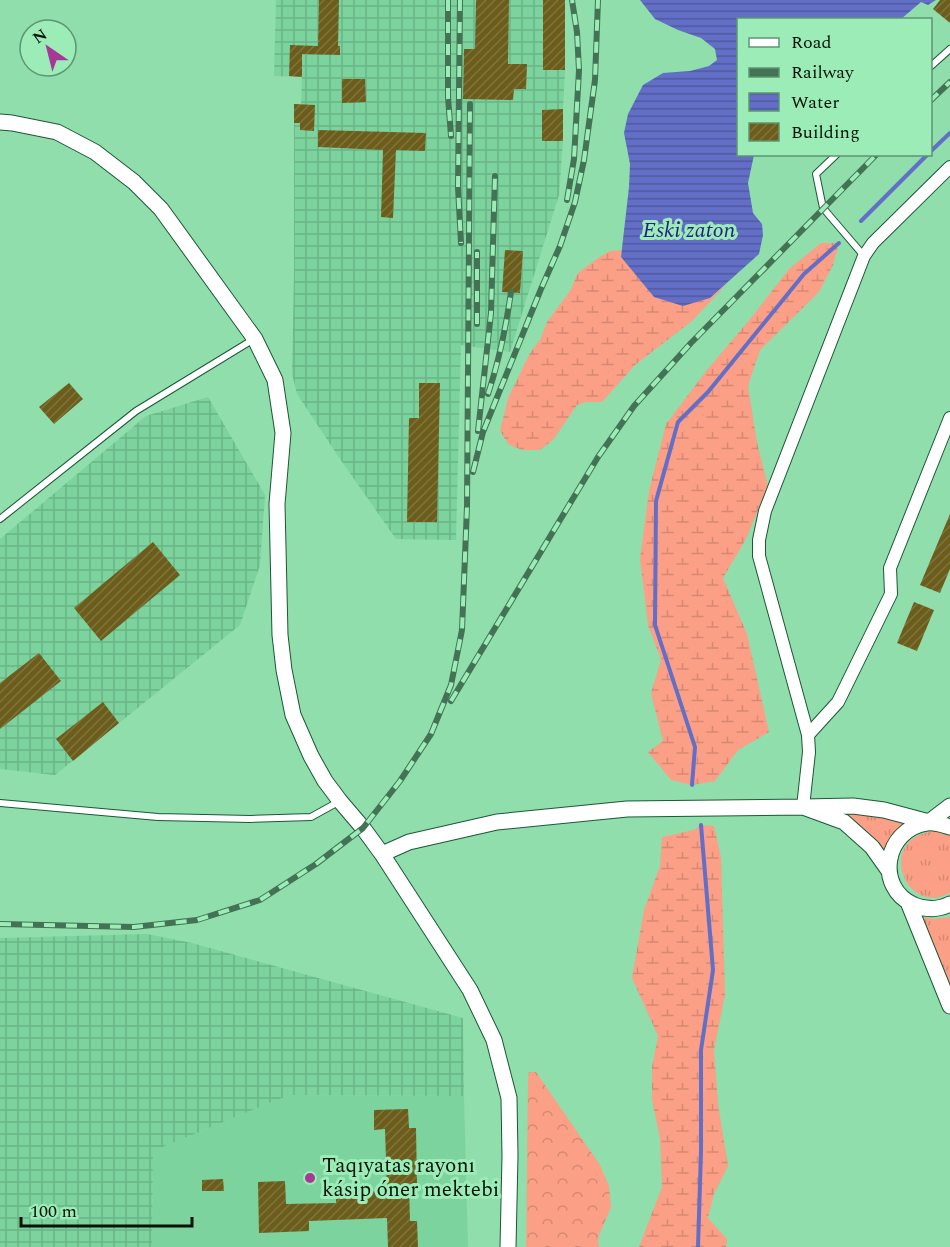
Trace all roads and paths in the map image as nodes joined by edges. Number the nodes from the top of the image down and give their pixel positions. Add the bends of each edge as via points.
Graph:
1 (950, 49) edge
2 (932, 65) edge
3 (0, 122) edge
4 (835, 156) edge
5 (950, 167) edge
6 (864, 256) junction
7 (255, 339) junction
8 (950, 417) edge
9 (0, 519) edge
10 (808, 735) junction
11 (340, 801) junction
12 (0, 803) edge
13 (950, 806) edge
14 (803, 807) junction
15 (929, 822) junction
16 (950, 828) edge
17 (382, 854) junction
18 (889, 871) junction
19 (908, 902) junction
20 (950, 904) edge
21 (950, 1006) edge
22 (508, 1247) edge

1 - 2 lane
3 - 7 street via 57,132 95,152 134,182 161,209
4 - 6 lane via 816,174 823,208
5 - 6 street
6 - 10 street via 765,511 759,540 759,556
7 - 9 lane via 136,411
7 - 11 street via 275,380 283,433 277,504 284,670 293,715 311,756
8 - 10 street via 890,568 891,594 838,702
10 - 14 street
11 - 12 lane via 311,817 250,819 158,817
11 - 17 street
13 - 15 street
14 - 15 street via 853,806
14 - 17 street via 627,809 496,822 409,842
14 - 18 street via 844,822 872,847
15 - 16 street
15 - 18 street via 903,834 890,857
17 - 22 street via 470,990 494,1040 509,1098
18 - 19 street via 892,883
19 - 20 street via 934,909
19 - 21 street

